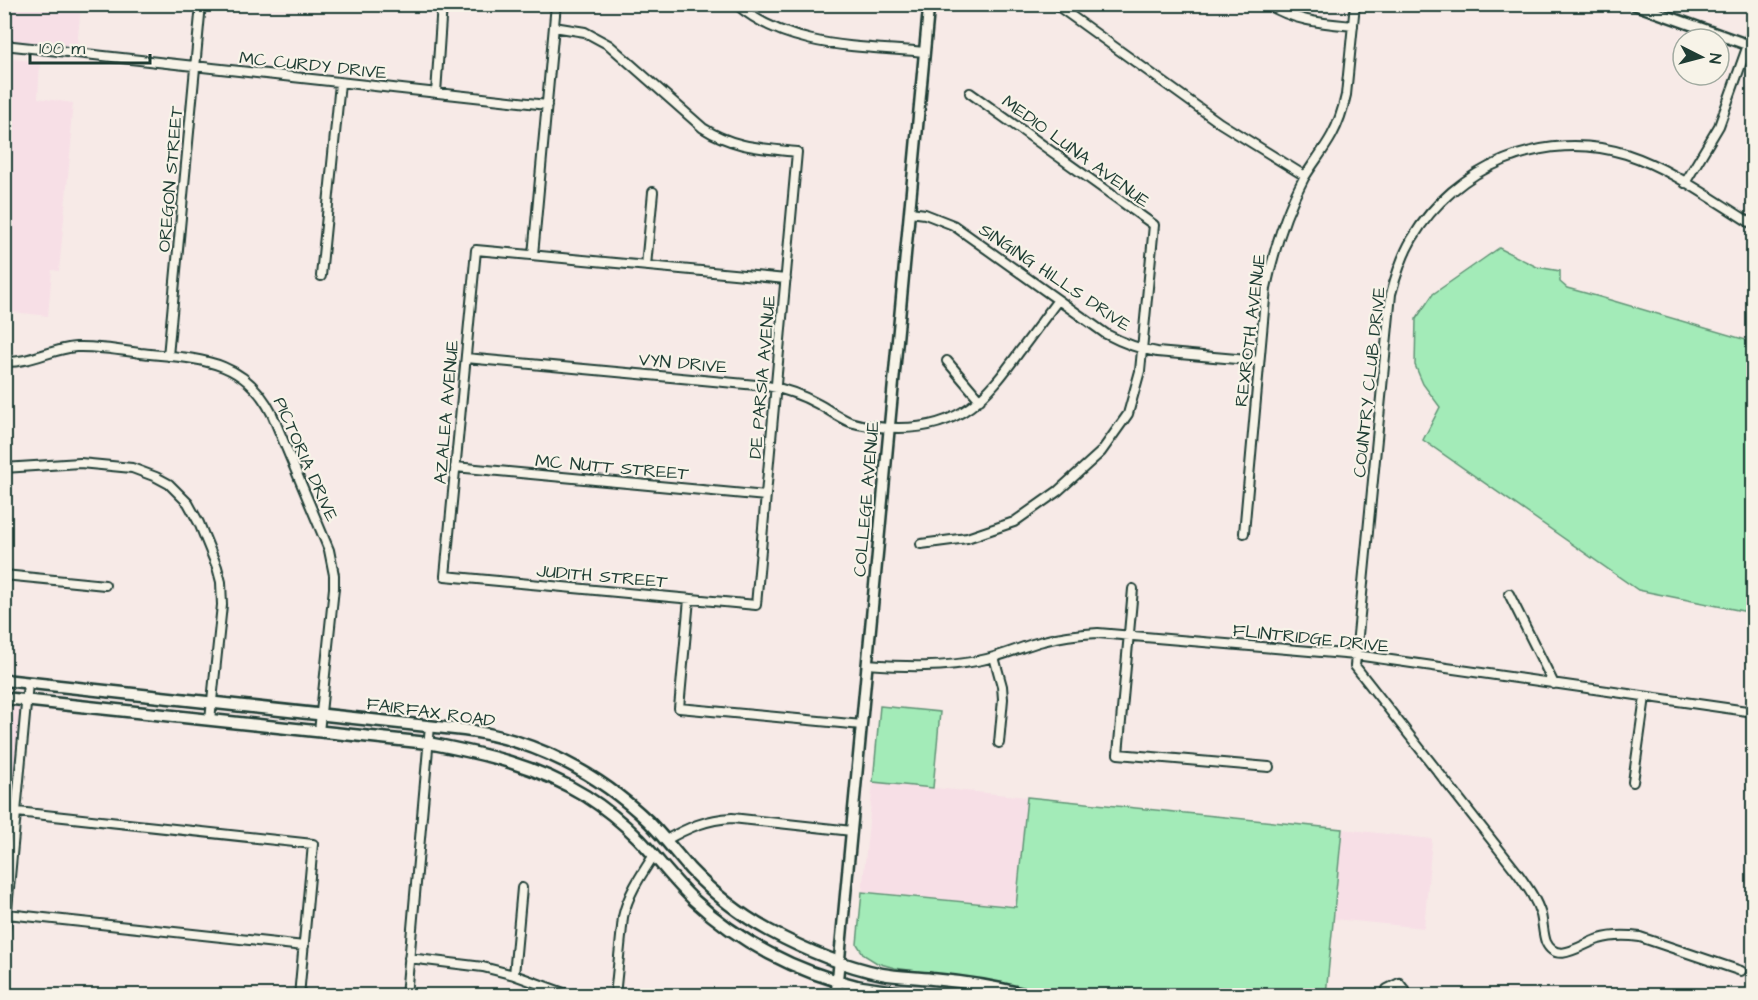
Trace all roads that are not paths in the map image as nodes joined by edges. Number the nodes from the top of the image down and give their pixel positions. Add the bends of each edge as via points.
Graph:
1 (201, 4) edge
2 (442, 4) edge
3 (556, 4) edge
4 (736, 4) edge
5 (929, 4) edge
6 (1055, 4) edge
7 (1267, 4) edge
8 (1355, 4) edge
9 (1633, 4) edge
10 (1754, 22) edge
11 (1353, 26) junction
12 (554, 27) junction
13 (4, 45) edge
14 (1751, 46) edge
15 (925, 52) junction
16 (195, 68) junction
17 (340, 83) junction
18 (436, 93) junction
19 (970, 93) dead end
20 (547, 105) junction
21 (1305, 176) junction
22 (1685, 183) junction
23 (653, 192) dead end
24 (910, 212) junction
25 (1754, 225) edge
26 (533, 255) junction
27 (646, 266) junction
28 (321, 276) dead end
29 (786, 279) junction
30 (1058, 300) junction
31 (1142, 349) junction
32 (168, 356) junction
33 (466, 358) junction
34 (947, 361) dead end
35 (4, 362) edge
36 (1259, 362) junction
37 (776, 388) junction
38 (980, 400) junction
39 (889, 428) junction
40 (455, 467) junction
41 (4, 468) edge
42 (766, 496) junction
43 (1244, 533) dead end
44 (921, 544) dead end
45 (4, 575) edge
46 (445, 576) joint
47 (105, 585) dead end
48 (1133, 589) dead end
49 (1509, 594) dead end
50 (689, 599) junction
51 (756, 606) joint
52 (1129, 635) junction
53 (1356, 656) junction
54 (994, 657) junction
55 (867, 664) junction
56 (4, 680) edge
57 (28, 683) junction
58 (1554, 684) junction
59 (1645, 697) junction
60 (4, 698) edge
61 (27, 700) junction
62 (212, 703) junction
63 (1754, 712) edge
64 (321, 714) junction
65 (210, 720) junction
66 (862, 725) junction
67 (430, 726) junction
68 (319, 732) junction
69 (428, 743) junction
70 (999, 743) dead end
71 (1269, 767) dead end
72 (1633, 782) dead end
73 (17, 812) junction
74 (852, 831) junction
75 (666, 840) junction
76 (654, 855) junction
77 (522, 888) dead end
78 (7, 914) junction
79 (4, 942) edge
80 (304, 946) junction
81 (409, 958) junction
82 (839, 960) junction
83 (1742, 971) dead end
84 (514, 975) junction
85 (837, 981) junction
86 (299, 996) edge
87 (406, 996) edge
88 (572, 996) edge
89 (615, 996) edge
90 (836, 996) edge
91 (933, 996) edge
92 (1030, 996) edge
93 (1386, 996) edge
94 (1406, 996) edge

1 - 16 street, OREGON STREET
2 - 18 street
3 - 12 street
4 - 15 street via 769,27 803,39
5 - 15 street, COLLEGE AVENUE
6 - 21 street via 1220,123
7 - 11 street via 1298,19
8 - 11 street, REXROTH AVENUE
9 - 14 street
10 - 14 street
11 - 21 street, REXROTH AVENUE via 1343,110
12 - 20 street
12 - 29 street, DE PARSIA AVENUE via 585,32 609,45 715,136 739,145 797,152
13 - 16 street, MC CURDY DRIVE
14 - 22 street via 1719,126
15 - 24 street, COLLEGE AVENUE
16 - 17 street, MC CURDY DRIVE
16 - 32 street, OREGON STREET
17 - 18 street, MC CURDY DRIVE
17 - 28 street
18 - 20 street, MC CURDY DRIVE
19 - 31 street, MEDIO LUNA AVENUE via 1154,225
20 - 26 street
21 - 36 street, REXROTH AVENUE via 1282,225 1271,262
22 - 25 street, COUNTRY CLUB DRIVE
22 - 53 street, COUNTRY CLUB DRIVE via 1659,167 1622,153 1584,147 1546,148 1505,159 1471,177 1443,199 1420,226 1396,276 1388,315
23 - 27 street
24 - 30 street, SINGING HILLS DRIVE via 953,225
24 - 39 street, COLLEGE AVENUE
26 - 27 street
26 - 33 street, AZALEA AVENUE via 476,250
27 - 29 street
29 - 37 street, DE PARSIA AVENUE
30 - 31 street, SINGING HILLS DRIVE via 1106,334
30 - 38 street, VYN DRIVE via 998,382
31 - 36 street, SINGING HILLS DRIVE
31 - 44 street, MEDIO LUNA AVENUE via 1128,414 1101,452 1058,492 1014,522 967,538
32 - 35 street, PICTORIA DRIVE via 75,347 22,362
32 - 64 street, PICTORIA DRIVE via 204,360 231,369 252,384 272,414 332,562 334,588
33 - 37 street, VYN DRIVE
33 - 40 street, AZALEA AVENUE
34 - 38 street
36 - 43 street, REXROTH AVENUE
37 - 39 street, VYN DRIVE via 807,398 849,421
37 - 42 street, DE PARSIA AVENUE
38 - 39 street, VYN DRIVE via 939,422
39 - 55 street, COLLEGE AVENUE
40 - 42 street, MC NUTT STREET
40 - 46 street, AZALEA AVENUE
41 - 62 street via 81,463 132,468 156,477 188,503 221,582
42 - 51 street, DE PARSIA AVENUE
45 - 47 street
46 - 50 street, JUDITH STREET
48 - 52 street
49 - 58 street
50 - 51 street, JUDITH STREET
50 - 66 street via 679,708
52 - 53 street, FLINTRIDGE DRIVE
52 - 54 street, FLINTRIDGE DRIVE via 1060,636
52 - 71 street via 1118,754
53 - 58 street, FLINTRIDGE DRIVE
53 - 83 street, COUNTRY CLUB DRIVE via 1355,666 1516,871 1535,900 1548,945 1557,952 1569,952 1611,936 1640,937
54 - 55 street, FLINTRIDGE DRIVE via 932,667
54 - 70 street via 1003,699
55 - 66 street, COLLEGE AVENUE
56 - 57 main road, FAIRFAX ROAD
57 - 61 street
57 - 62 main road, FAIRFAX ROAD
58 - 59 street, FLINTRIDGE DRIVE
59 - 63 street, FLINTRIDGE DRIVE
59 - 72 street
60 - 61 main road, FAIRFAX ROAD
61 - 65 main road, FAIRFAX ROAD
61 - 73 street
62 - 64 main road, FAIRFAX ROAD
62 - 65 street
64 - 67 main road, FAIRFAX ROAD
64 - 68 street, PICTORIA DRIVE
65 - 68 main road, FAIRFAX ROAD
66 - 74 street, COLLEGE AVENUE
67 - 69 street
67 - 75 main road, FAIRFAX ROAD via 497,736 552,755 614,792
68 - 69 main road, FAIRFAX ROAD
69 - 76 main road, FAIRFAX ROAD via 496,756 545,774 604,809
69 - 81 street
73 - 78 street
73 - 80 street via 313,844
74 - 75 street via 719,818
74 - 82 street, COLLEGE AVENUE
75 - 82 main road, FAIRFAX ROAD via 705,884 746,916 785,939
76 - 85 main road, FAIRFAX ROAD via 694,900 736,934 778,958
76 - 89 street via 625,906
77 - 84 street
78 - 79 street
78 - 80 street
80 - 86 street
81 - 84 street
81 - 87 street
82 - 85 street, COLLEGE AVENUE
82 - 92 main road, FAIRFAX ROAD via 883,974 970,983
84 - 88 street
85 - 90 street, COLLEGE AVENUE
85 - 91 main road, FAIRFAX ROAD
93 - 94 street via 1387,989 1399,983

